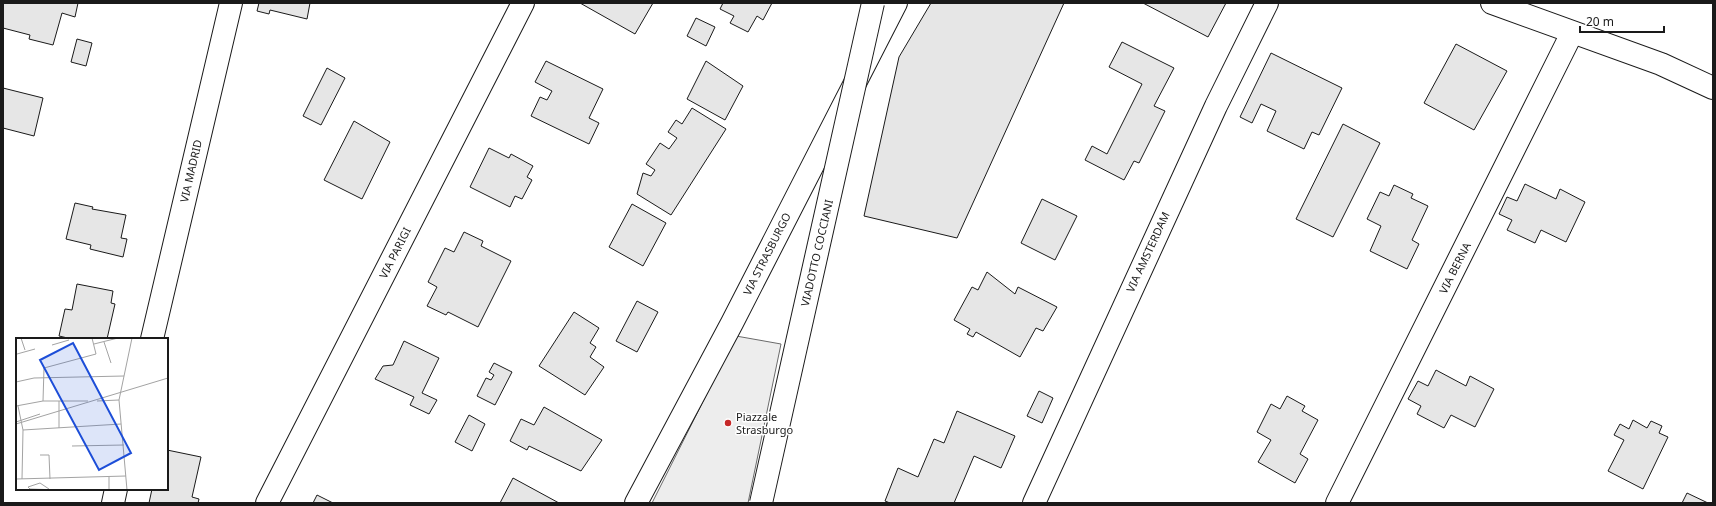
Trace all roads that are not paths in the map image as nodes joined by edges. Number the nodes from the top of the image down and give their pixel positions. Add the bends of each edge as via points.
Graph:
1 (231, 3) edge
2 (523, 3) edge
3 (873, 3) edge
4 (896, 3) edge
5 (1267, 3) edge
6 (1492, 3) edge
7 (1572, 33) junction
8 (1713, 88) edge
9 (152, 338) edge
10 (116, 490) edge
11 (113, 503) edge
12 (267, 503) edge
13 (636, 503) edge
14 (761, 503) edge
15 (1034, 503) edge
16 (1337, 503) edge

1 - 9 main road, VIA MADRID
2 - 12 main road, VIA PARIGI
3 - 14 main road, VIADOTTO COCCIANI, bridge
4 - 13 main road, VIA STRASBURGO via 732,324
5 - 15 main road, VIA AMSTERDAM via 1216,106
6 - 7 main road
7 - 8 main road via 1661,64
7 - 16 main road, VIA BERNA
10 - 11 main road

